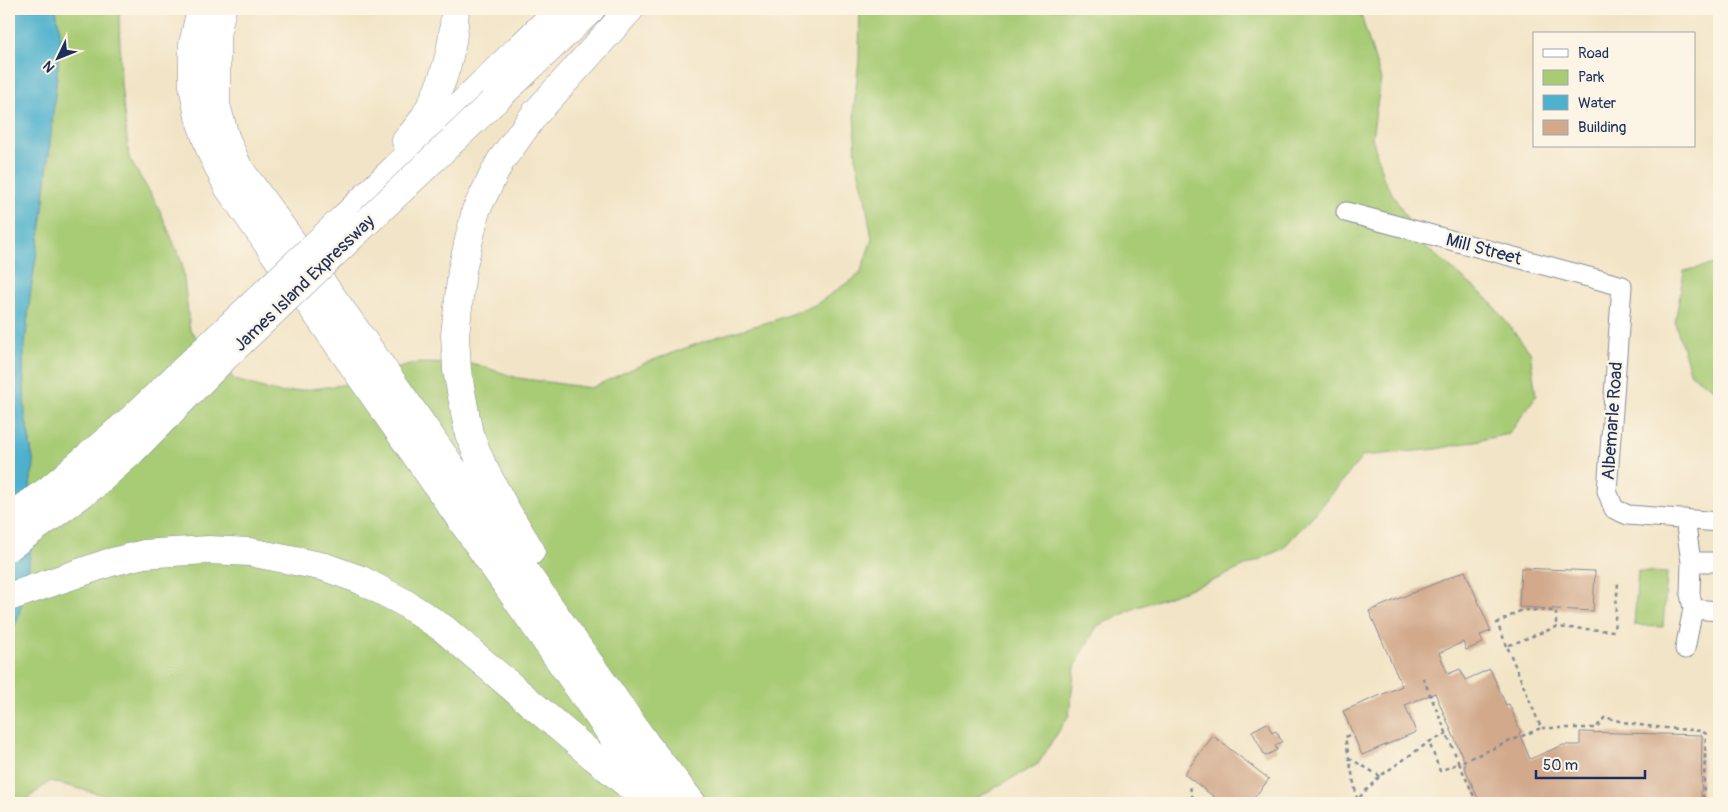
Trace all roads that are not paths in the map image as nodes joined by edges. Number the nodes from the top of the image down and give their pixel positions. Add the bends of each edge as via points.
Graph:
1 (201, 9) edge
2 (222, 9) edge
3 (455, 9) edge
4 (560, 9) edge
5 (591, 9) edge
6 (630, 9) edge
7 (1346, 212) dead end
8 (345, 217) junction
9 (1622, 286) joint
10 (9, 517) edge
11 (1685, 519) junction
12 (1719, 522) edge
13 (9, 547) edge
14 (1691, 562) junction
15 (1719, 562) edge
16 (9, 597) edge
17 (1693, 609) junction
18 (1719, 612) edge
19 (1685, 649) dead end
20 (646, 744) junction
21 (650, 803) edge
22 (665, 803) edge
23 (692, 803) edge

1 - 22 highway, bridge via 193,44 193,85 211,152 228,188 632,764
2 - 20 highway, bridge via 216,35 216,105 238,167
3 - 8 highway via 449,55 425,117
4 - 8 highway, James Island Expressway
5 - 13 highway, James Island Expressway, bridge via 132,451 93,486
6 - 20 highway via 535,114 500,162 476,210 462,270 455,335 457,370 469,434 482,465
7 - 9 street, Mill Street
8 - 10 highway, James Island Expressway, bridge via 132,419 50,489
9 - 11 street, Albemarle Road via 1607,491 1614,509 1628,515
11 - 12 street, Albemarle Road
11 - 14 street
14 - 15 street
14 - 17 street
16 - 21 highway via 144,554 209,550 250,552 325,567 361,580 444,629
17 - 18 street
17 - 19 street
20 - 23 highway

